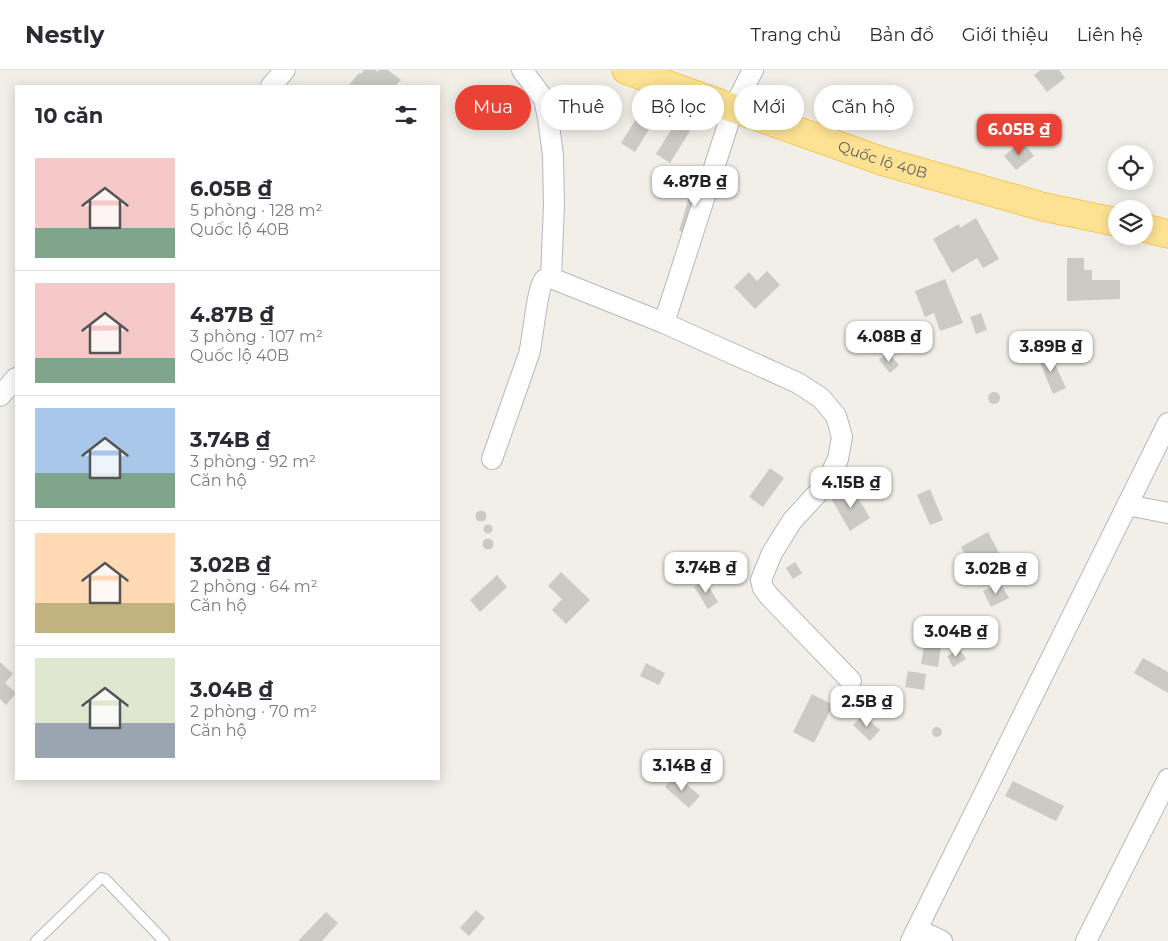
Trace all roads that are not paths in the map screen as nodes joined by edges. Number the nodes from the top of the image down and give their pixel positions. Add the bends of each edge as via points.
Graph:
1 (286, 70) edge
2 (522, 70) edge
3 (626, 70) edge
4 (753, 70) edge
5 (272, 85) edge
6 (733, 109) junction
7 (1108, 220) edge
8 (1153, 230) edge
9 (1168, 234) edge
10 (551, 278) junction
11 (664, 323) junction
12 (15, 379) edge
13 (0, 396) edge
14 (1168, 423) edge
15 (492, 459) dead end
16 (1127, 505) junction
17 (1168, 513) edge
18 (851, 681) dead end
19 (1168, 779) edge
20 (914, 935) edge
21 (36, 941) edge
22 (164, 941) edge
23 (942, 941) edge
24 (1086, 941) edge

1 - 5 street
2 - 10 street via 544,99 548,118 553,195
3 - 6 highway, Quốc lộ 40B
4 - 6 street
6 - 7 highway, Quốc lộ 40B via 885,162 1044,207
6 - 11 street
8 - 9 highway
10 - 11 street
10 - 15 street via 542,282 532,342
11 - 18 street via 798,384 821,398 836,416 842,437 833,472 788,527 772,552 761,580 769,596
12 - 13 street
14 - 16 street
16 - 17 street
16 - 20 street
19 - 24 street
20 - 23 street
21 - 22 lane via 104,878

